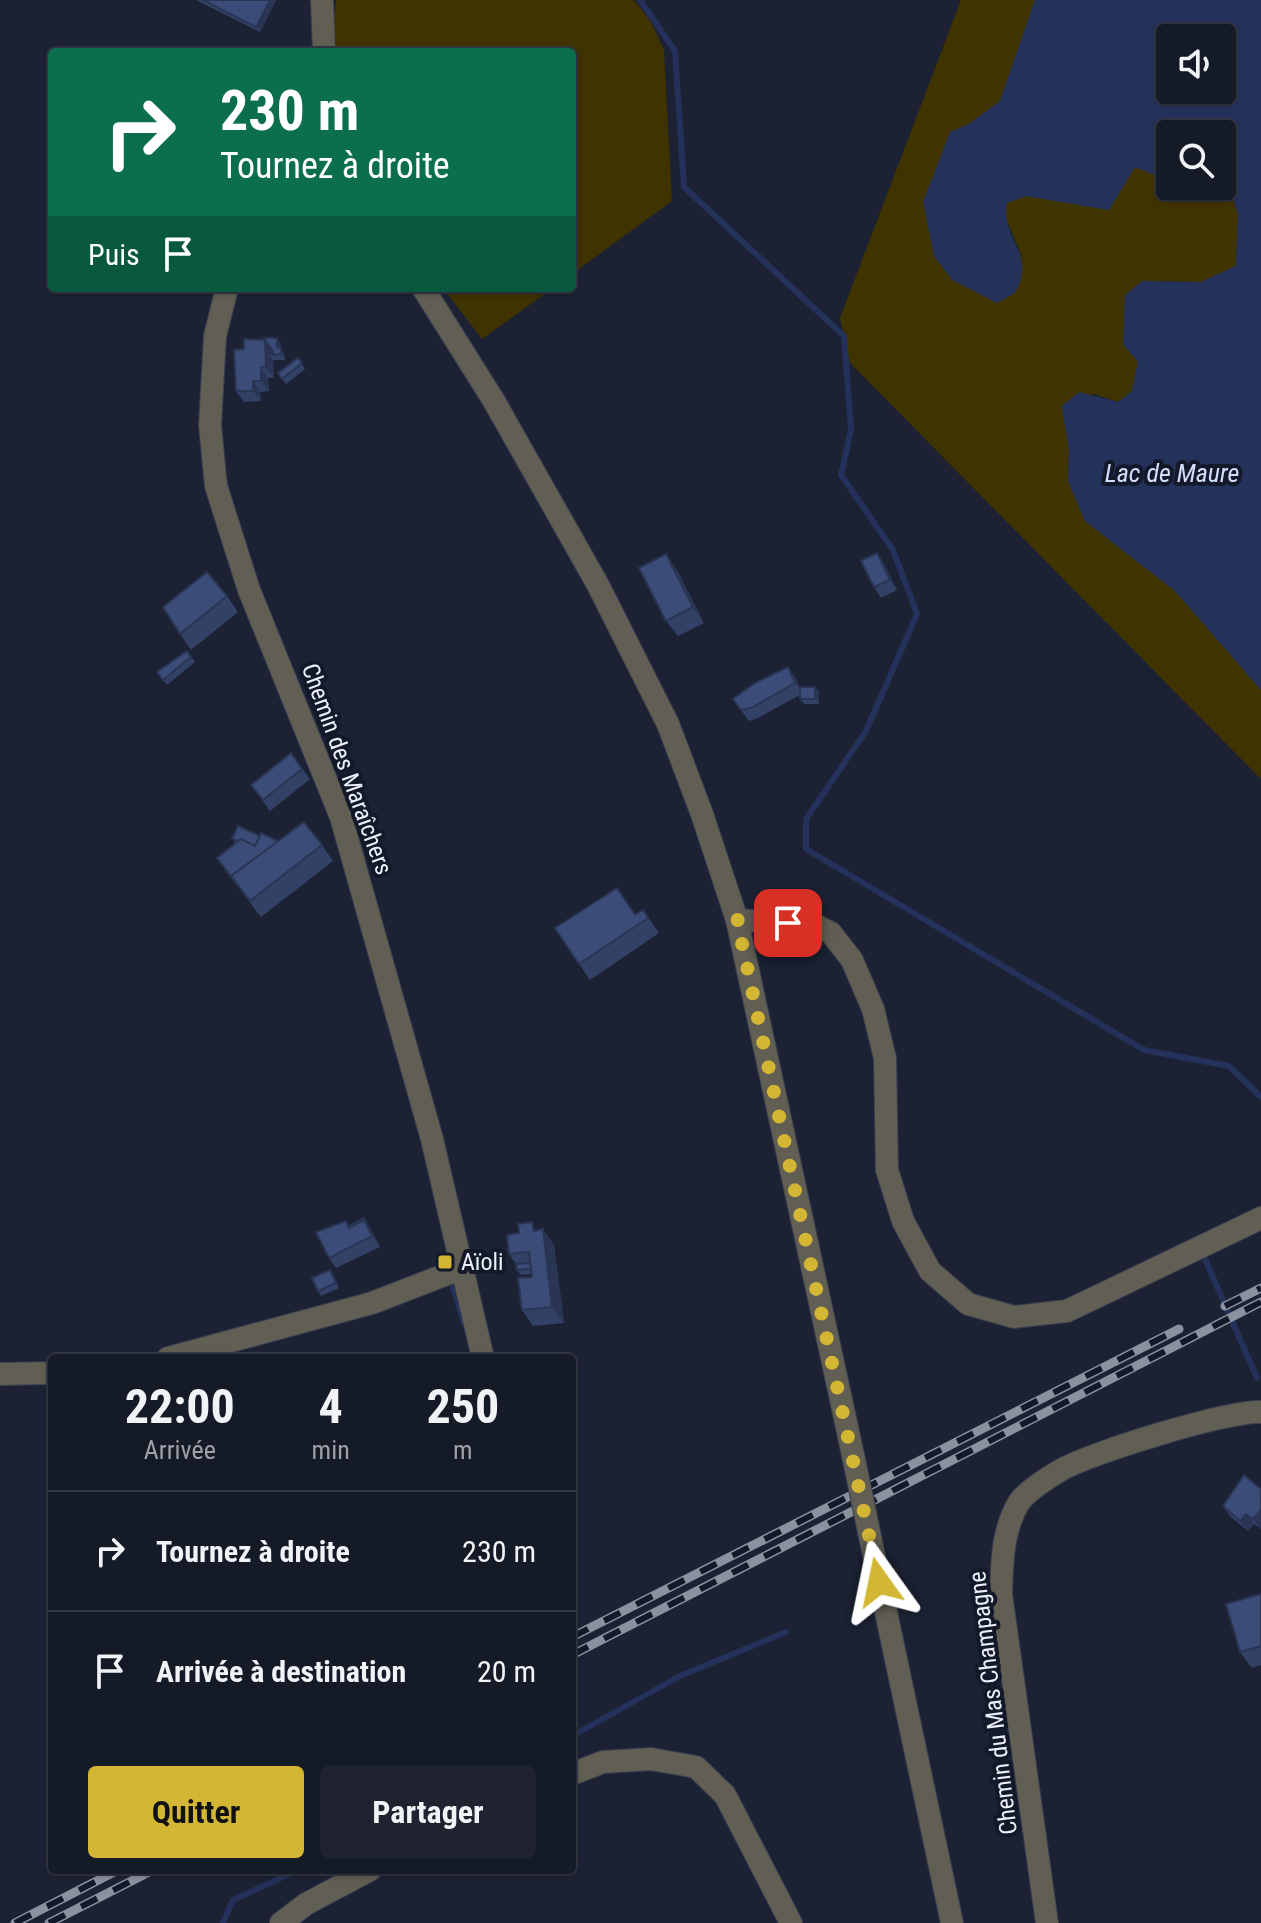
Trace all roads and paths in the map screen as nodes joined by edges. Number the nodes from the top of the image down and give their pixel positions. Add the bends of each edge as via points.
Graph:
1 (322, 0) edge
2 (324, 48) edge
3 (226, 292) edge
4 (426, 292) edge
5 (737, 920) junction
6 (1261, 1218) edge
7 (460, 1269) junction
8 (183, 1354) edge
9 (482, 1354) edge
10 (48, 1373) edge
11 (0, 1374) edge
12 (1261, 1412) edge
13 (576, 1772) edge
14 (362, 1874) edge
15 (281, 1923) edge
16 (791, 1923) edge
17 (952, 1923) edge
18 (1047, 1923) edge

1 - 2 street
3 - 7 street, Chemin des Maraîchers via 214,351 210,425 216,486 249,590 341,817 432,1139
4 - 5 street via 598,585 668,724
5 - 6 street via 813,924 831,933 852,960 873,1009 885,1058 887,1170 903,1221 930,1271 968,1304 1014,1317 1067,1311
5 - 17 street, bridge
7 - 8 street via 372,1303
7 - 9 street, Chemin des Maraîchers
10 - 11 street
12 - 18 street, Chemin du Mas Champagne via 1223,1417 1061,1469 1018,1503 1002,1550 1001,1594
13 - 16 street via 603,1762 651,1759 696,1767 725,1795
14 - 15 street

